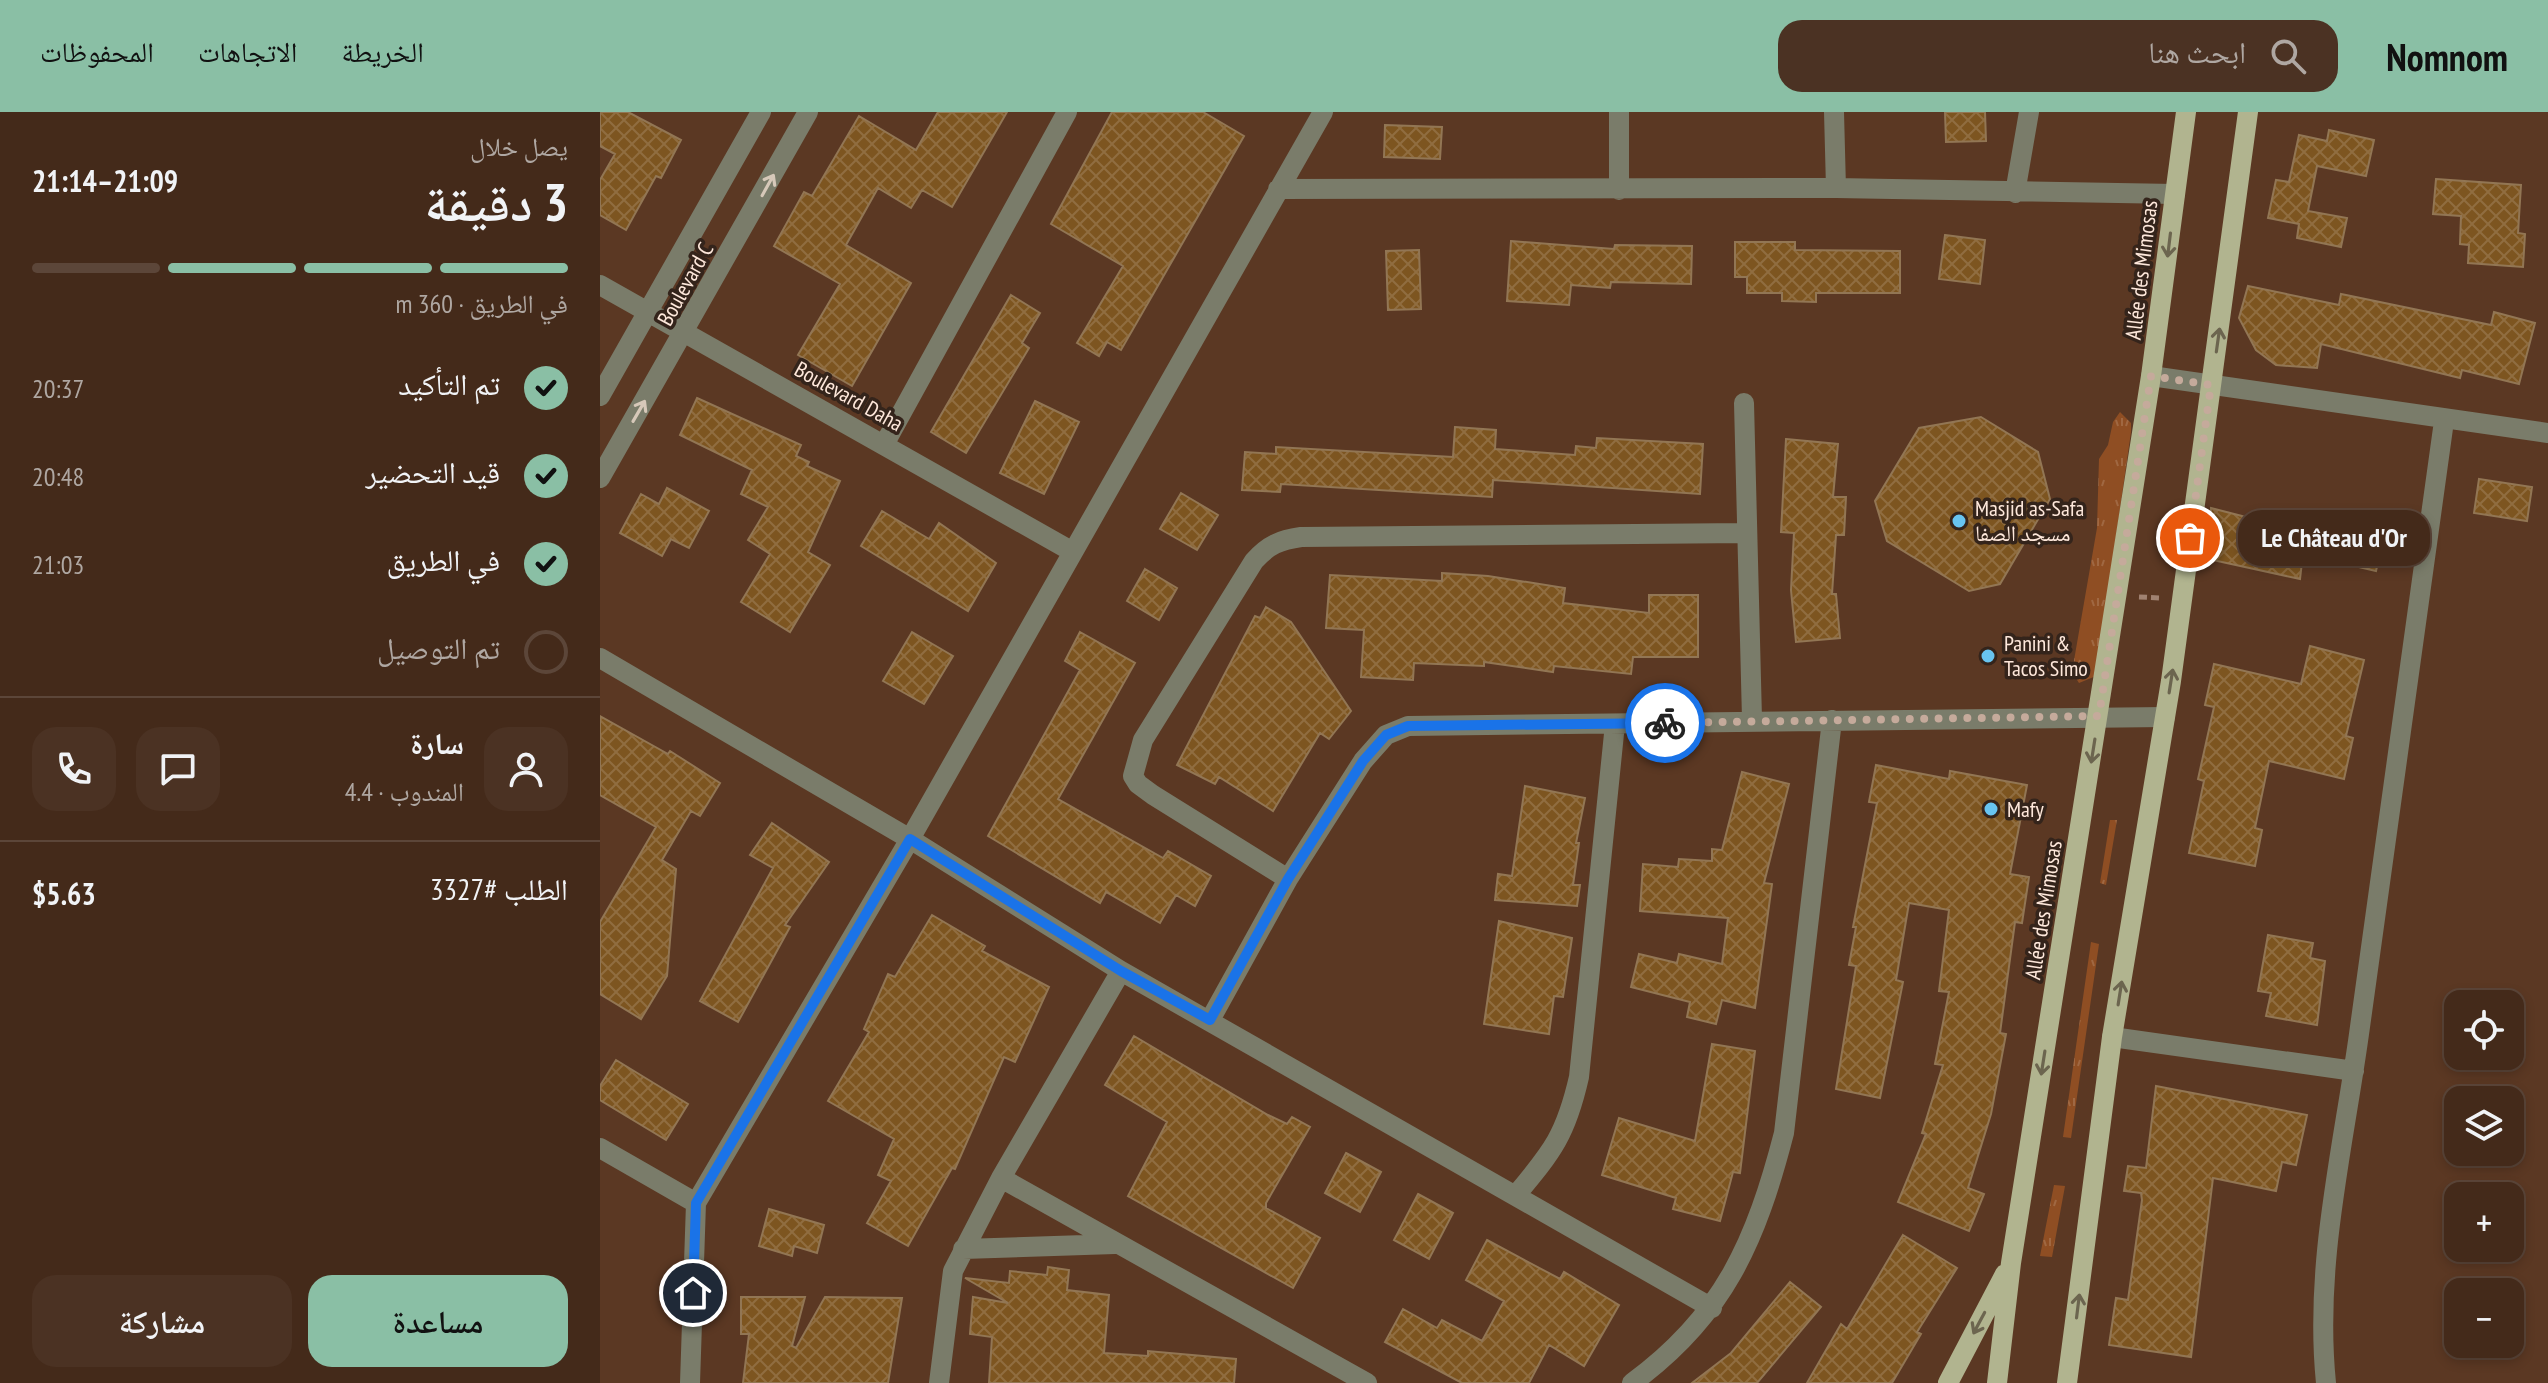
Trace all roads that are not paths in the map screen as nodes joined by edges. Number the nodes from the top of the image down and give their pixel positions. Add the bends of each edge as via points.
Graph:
1 (761, 112) edge
2 (808, 112) edge
3 (1067, 112) edge
4 (1323, 112) edge
5 (1619, 112) edge
6 (1834, 112) edge
7 (2029, 112) edge
8 (2186, 112) edge
9 (2248, 112) edge
10 (1836, 188) junction
11 (1278, 189) junction
12 (1619, 190) junction
13 (2015, 193) junction
14 (2175, 194) junction
15 (600, 285) edge
16 (648, 312) junction
17 (685, 333) junction
18 (2151, 376) junction
19 (2211, 385) junction
20 (600, 396) edge
21 (1744, 403) dead end
22 (2444, 421) junction
23 (2548, 433) edge
24 (885, 443) junction
25 (600, 478) edge
26 (1746, 533) junction
27 (1073, 552) junction
28 (600, 658) edge
29 (2099, 716) junction
30 (2165, 717) junction
31 (1752, 719) junction
32 (1832, 720) junction
33 (1615, 724) junction
34 (910, 839) junction
35 (1288, 879) junction
36 (1121, 971) junction
37 (1210, 1020) junction
38 (2112, 1037) junction
39 (2354, 1071) junction
40 (600, 1148) edge
41 (1001, 1178) junction
42 (1516, 1195) junction
43 (696, 1203) junction
44 (1115, 1244) junction
45 (963, 1249) junction
46 (2011, 1263) junction
47 (1712, 1308) junction
48 (2072, 1355) junction
49 (690, 1383) edge
50 (939, 1383) edge
51 (1367, 1383) edge
52 (1632, 1383) edge
53 (1948, 1383) edge
54 (1997, 1383) edge
55 (2067, 1383) edge
56 (2078, 1383) edge
57 (2326, 1383) edge

1 - 16 street, Boulevard C
17 -> 2 street, Boulevard C
3 - 24 street
4 - 11 street
5 - 12 street
6 - 10 street
7 - 13 street
8 - 14 main road, Allée des Mimosas
19 -> 9 main road
10 - 12 street
10 - 13 street
11 - 12 street
11 - 27 street
13 - 14 street
14 -> 18 main road, Allée des Mimosas
15 - 16 street, Boulevard Daha
16 - 17 street, Boulevard Daha
16 - 20 street, Boulevard C
17 - 24 street, Boulevard Daha
25 -> 17 street, Boulevard C
18 - 19 street
18 - 29 main road, Allée des Mimosas
19 - 22 street
30 -> 19 main road
21 - 26 street
22 - 23 street
22 - 39 street
24 - 27 street, Boulevard Daha
26 - 31 street
26 - 35 street via 1301,537 1266,548 1143,740 1133,776 1153,795
27 - 34 street
28 - 34 street
29 - 30 street
29 - 32 street
29 -> 46 main road, Allée des Mimosas
38 -> 30 main road
31 - 32 street
31 - 33 street
32 - 47 street via 1784,1133 1749,1243
33 - 35 street via 1396,729 1363,761
33 - 42 street via 1579,1077 1569,1121 1553,1151
34 - 36 street
34 - 43 street
35 - 37 street
36 - 37 street
36 - 41 street
37 - 42 street
38 - 39 street
48 -> 38 main road
39 - 57 street via 2325,1249 2321,1337
40 - 43 street
41 - 44 street
41 - 45 street
42 - 47 street
43 - 49 street
44 - 45 street
44 - 51 street
45 - 50 street via 947,1299
46 -> 53 main road
46 - 54 main road, Allée des Mimosas
47 - 52 street via 1662,1361
48 - 55 main road
48 - 56 street

